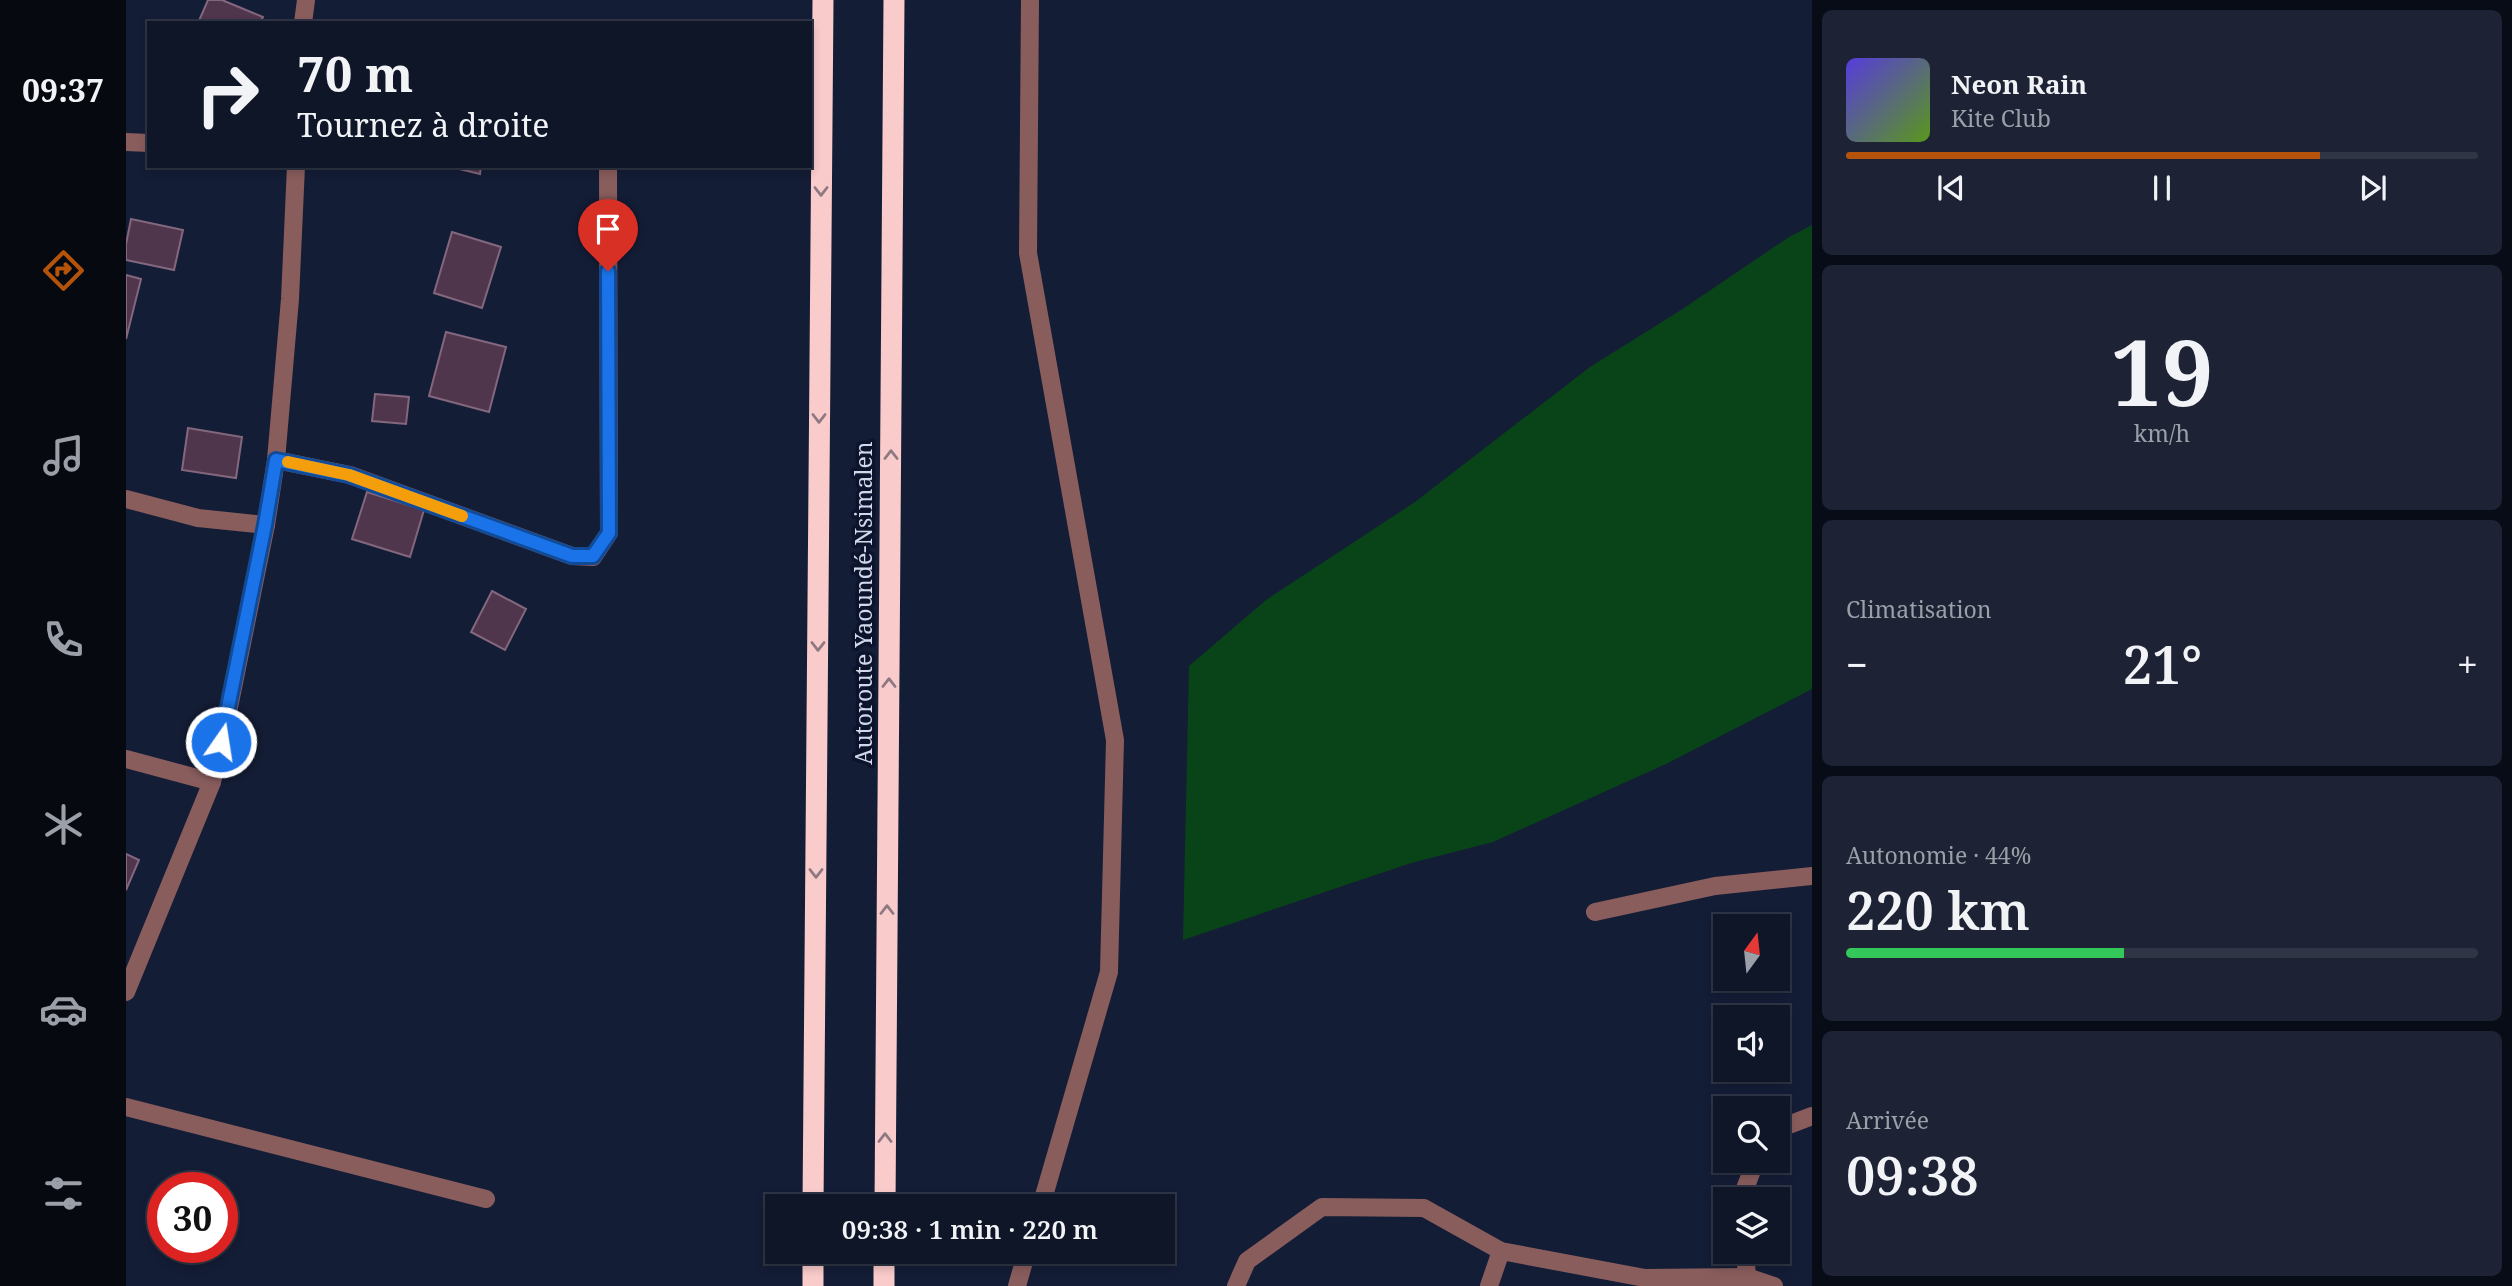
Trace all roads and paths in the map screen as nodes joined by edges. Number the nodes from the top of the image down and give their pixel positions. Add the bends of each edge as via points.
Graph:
1 (306, 0) edge
2 (822, 0) edge
3 (894, 0) edge
4 (1030, 0) edge
5 (303, 21) edge
6 (126, 142) edge
7 (147, 143) edge
8 (296, 168) edge
9 (608, 168) edge
10 (276, 460) junction
11 (126, 499) edge
12 (265, 525) junction
13 (126, 759) edge
14 (212, 782) junction
15 (1812, 876) edge
16 (1595, 912) dead end
17 (126, 992) edge
18 (126, 1107) edge
19 (1812, 1116) edge
20 (1790, 1124) edge
21 (813, 1194) edge
22 (885, 1194) edge
23 (1044, 1194) edge
24 (486, 1199) dead end
25 (1501, 1251) junction
26 (813, 1264) edge
27 (884, 1264) edge
28 (1023, 1264) edge
29 (1746, 1264) edge
30 (1747, 1277) junction
31 (813, 1286) edge
32 (884, 1286) edge
33 (1017, 1286) edge
34 (1236, 1286) edge
35 (1489, 1286) edge
36 (1774, 1286) edge

1 - 5 street
2 -> 21 highway, Autoroute Yaoundé-Nsimalen
22 -> 3 highway, Autoroute Yaoundé-Nsimalen
4 - 23 street via 1028,253 1115,740 1109,972
6 - 7 street
8 - 10 street
9 - 10 street via 609,533 593,556 572,556 349,475
10 - 12 street
11 - 12 street via 198,518
12 - 14 street
13 - 14 street
14 - 17 street
15 - 16 street via 1715,886
18 - 24 street
19 - 20 street
25 - 30 street via 1645,1278
25 - 34 street via 1424,1208 1322,1207 1247,1261
25 - 35 street
26 - 31 highway
27 - 32 highway
28 - 33 street
29 - 30 street
30 - 36 street

